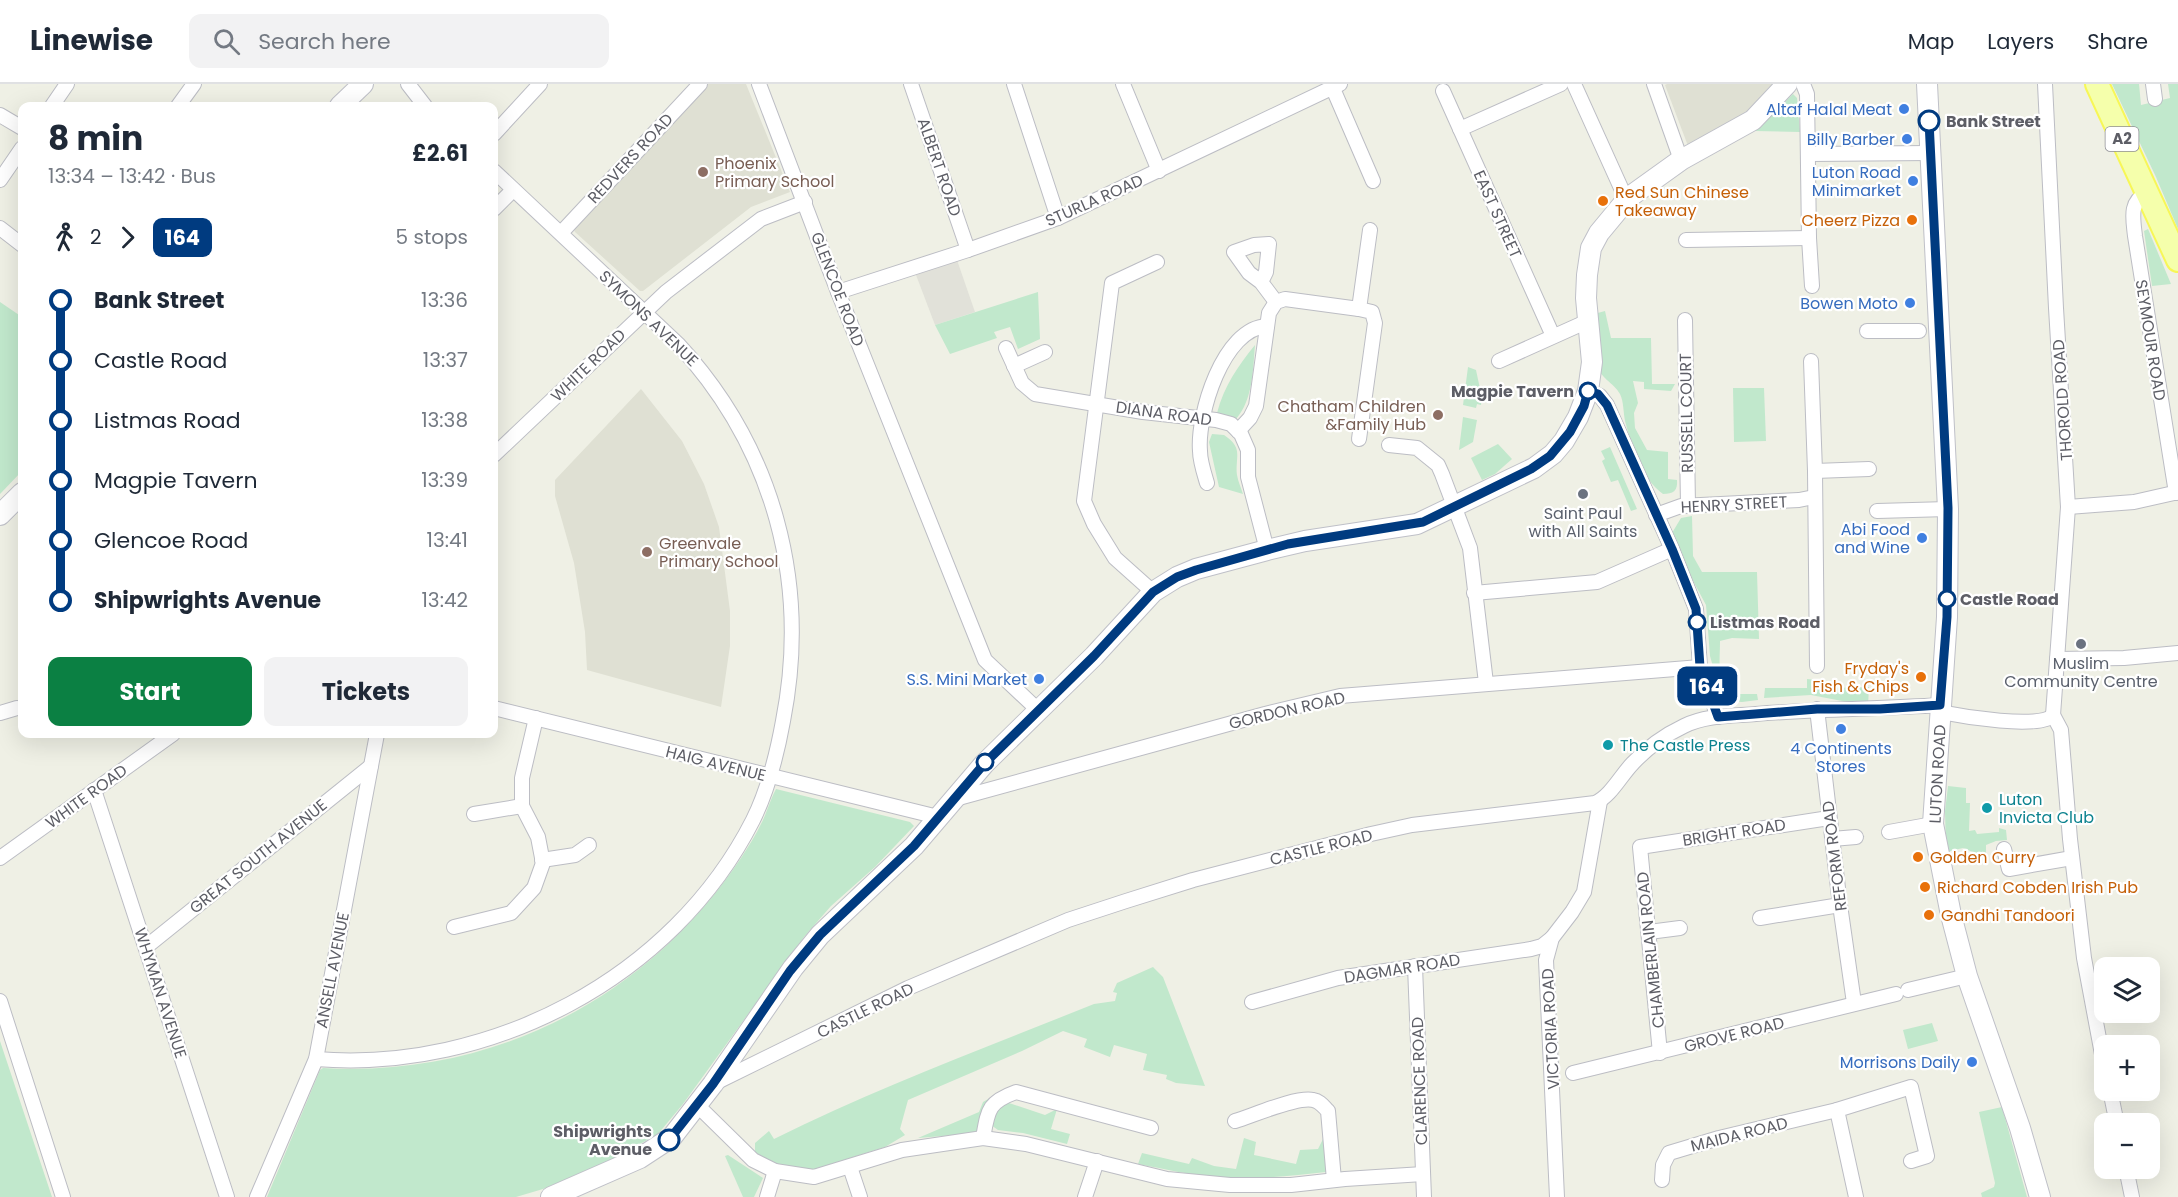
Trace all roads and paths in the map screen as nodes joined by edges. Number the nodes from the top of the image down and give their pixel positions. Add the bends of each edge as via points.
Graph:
1 (67, 84) edge
2 (194, 84) edge
3 (363, 84) edge
4 (408, 84) edge
5 (540, 84) edge
6 (700, 84) edge
7 (759, 84) edge
8 (911, 84) edge
9 (1014, 84) edge
10 (1123, 84) edge
11 (1561, 84) edge
12 (1574, 84) edge
13 (1654, 84) edge
14 (1787, 84) edge
15 (1803, 84) edge
16 (1927, 84) edge
17 (2045, 84) edge
18 (2097, 84) edge
19 (2153, 84) edge
20 (1334, 85) edge
21 (1443, 91) dead end
22 (2156, 99) dead end
23 (55, 102) edge
24 (181, 102) edge
25 (344, 102) edge
26 (421, 102) edge
27 (0, 115) edge
28 (18, 126) edge
29 (1460, 129) junction
30 (498, 130) edge
31 (1931, 153) junction
32 (18, 154) edge
33 (1808, 154) junction
34 (1681, 160) junction
35 (1158, 171) junction
36 (498, 175) edge
37 (0, 180) edge
38 (1373, 182) dead end
39 (513, 190) junction
40 (2147, 193) junction
41 (1626, 199) junction
42 (805, 202) junction
43 (498, 205) edge
44 (1058, 218) junction
45 (0, 228) edge
46 (1370, 230) dead end
47 (561, 233) junction
48 (1809, 238) junction
49 (1686, 240) dead end
50 (18, 242) edge
51 (968, 250) junction
52 (2178, 260) edge
53 (1157, 262) dead end
54 (1261, 282) dead end
55 (1812, 286) dead end
56 (838, 292) junction
57 (1276, 302) junction
58 (1359, 309) junction
59 (644, 312) junction
60 (1685, 320) dead end
61 (1588, 321) junction
62 (1267, 326) junction
63 (1867, 331) dead end
64 (1919, 331) dead end
65 (1552, 336) junction
66 (1006, 348) dead end
67 (1045, 352) dead end
68 (1499, 361) dead end
69 (1810, 361) dead end
70 (1014, 366) junction
71 (1588, 391) junction
72 (1098, 404) junction
73 (1202, 418) junction
74 (1238, 431) junction
75 (1359, 439) dead end
76 (498, 445) edge
77 (1389, 446) dead end
78 (1869, 469) dead end
79 (1815, 471) junction
80 (1207, 483) dead end
81 (2177, 493) edge
82 (18, 497) edge
83 (1814, 497) junction
84 (1455, 506) junction
85 (1688, 506) junction
86 (2068, 507) junction
87 (1948, 508) junction
88 (1877, 511) dead end
89 (0, 515) edge
90 (1656, 515) junction
91 (1672, 549) junction
92 (1267, 550) junction
93 (1153, 592) junction
94 (1474, 593) junction
95 (2178, 653) edge
96 (2057, 659) junction
97 (1817, 666) dead end
98 (1700, 667) junction
99 (1486, 683) junction
100 (17, 708) dead end
101 (498, 709) edge
102 (1817, 709) junction
103 (1940, 709) junction
104 (1038, 710) junction
105 (0, 713) edge
106 (2054, 715) junction
107 (1718, 717) junction
108 (536, 718) junction
109 (167, 738) edge
110 (376, 738) edge
111 (370, 766) junction
112 (769, 776) junction
113 (94, 790) junction
114 (954, 799) junction
115 (1600, 801) junction
116 (522, 806) junction
117 (474, 814) dead end
118 (1829, 818) junction
119 (936, 820) junction
120 (1933, 824) junction
121 (1889, 832) dead end
122 (1856, 837) dead end
123 (1832, 839) junction
124 (590, 845) dead end
125 (1640, 847) joint
126 (2004, 849) dead end
127 (0, 858) edge
128 (2072, 858) junction
129 (542, 860) junction
130 (1840, 905) junction
131 (1760, 918) dead end
132 (454, 927) dead end
133 (1680, 928) dead end
134 (1649, 932) junction
135 (1552, 939) junction
136 (146, 947) junction
137 (1415, 966) junction
138 (1967, 976) junction
139 (0, 1001) edge
140 (1252, 1002) dead end
141 (1854, 1003) junction
142 (2098, 1035) edge
143 (1660, 1053) junction
144 (316, 1059) junction
145 (1573, 1073) dead end
146 (713, 1084) junction
147 (697, 1105) junction
148 (1837, 1110) junction
149 (1235, 1121) dead end
150 (1151, 1128) dead end
151 (983, 1138) junction
152 (1097, 1161) junction
153 (1911, 1161) dead end
154 (850, 1167) junction
155 (774, 1171) junction
156 (1423, 1174) junction
157 (2128, 1179) edge
158 (1334, 1180) junction
159 (1662, 1180) dead end
160 (1229, 1191) edge
161 (63, 1197) edge
162 (227, 1197) edge
163 (257, 1197) edge
164 (550, 1197) edge
165 (766, 1197) edge
166 (860, 1197) edge
167 (1085, 1197) edge
168 (1424, 1197) edge
169 (1557, 1197) edge
170 (1856, 1197) edge
171 (2040, 1197) edge
172 (2132, 1197) edge

1 - 23 street
2 - 24 street
3 - 25 street
4 - 26 street
5 - 30 street
6 - 47 street, REDVERS ROAD
7 - 42 street, GLENCOE ROAD
8 - 51 street, ALBERT ROAD
9 - 44 street
10 - 35 street
11 - 29 street
12 - 41 street
13 - 34 street
14 - 34 street via 1753,120
15 - 33 street via 1807,93
16 - 31 street, LUTON ROAD
17 - 86 street, THOROLD ROAD
18 - 40 main road, A2
19 - 22 street
20 - 35 street, STURLA ROAD
20 - 38 street
21 - 29 street, EAST STREET
27 - 28 street
29 - 65 street, EAST STREET
31 - 33 street
31 - 87 street, LUTON ROAD
32 - 37 street
33 - 48 street
34 - 41 street
35 - 44 street, STURLA ROAD
36 - 39 street, SYMONS AVENUE
39 - 43 street
39 - 47 street, SYMONS AVENUE
40 - 52 main road, A2
40 - 81 street, SEYMOUR ROAD via 2134,206 2135,236
41 - 61 street via 1592,246 1587,275
42 - 56 street, GLENCOE ROAD
42 - 59 street, WHITE ROAD via 756,222
44 - 51 street, STURLA ROAD
45 - 50 street
46 - 58 street
47 - 59 street, SYMONS AVENUE
48 - 49 street
48 - 55 street
51 - 56 street, STURLA ROAD
53 - 72 street via 1113,283
54 - 57 street
56 - 104 street, GLENCOE ROAD via 985,660
57 - 58 street via 1286,299
57 - 62 street
58 - 75 street via 1372,312 1375,323
59 - 76 street, WHITE ROAD
59 - 112 street, SYMONS AVENUE via 701,369 740,429 768,490 784,548 792,601 791,662 788,698
60 - 85 street, RUSSELL COURT
61 - 65 street
61 - 71 street via 1592,367
62 - 73 street via 1250,330 1231,350 1216,376
62 - 74 street via 1255,408
63 - 64 street
65 - 68 street
66 - 70 street, DIANA ROAD
67 - 70 street
69 - 79 street
70 - 72 street, DIANA ROAD via 1022,382 1035,394
71 - 84 street via 1578,417 1554,454 1534,468
71 - 90 street via 1598,394 1607,405
72 - 73 street, DIANA ROAD
72 - 93 street via 1084,501 1115,558
73 - 74 street, DIANA ROAD via 1227,423
73 - 80 street via 1200,452
74 - 92 street via 1248,450 1248,477
77 - 84 street via 1417,448 1438,465
78 - 79 street
79 - 83 street
81 - 86 street via 2134,502
82 - 89 street
83 - 85 street, HENRY STREET
83 - 97 street
84 - 92 street via 1417,524
84 - 94 street via 1470,548
85 - 90 street, HENRY STREET
86 - 96 street, THOROLD ROAD
87 - 88 street
87 - 103 street, LUTON ROAD via 1947,617
90 - 91 street
91 - 94 street via 1597,582
91 - 98 street via 1696,609
92 - 93 street via 1177,577
93 - 104 street
94 - 99 street
95 - 96 street
96 - 106 street, THOROLD ROAD
98 - 99 street, GORDON ROAD
98 - 107 street
99 - 114 street, GORDON ROAD via 1321,699
100 - 105 street
101 - 108 street, HAIG AVENUE
102 - 103 street
102 - 107 street
102 - 118 street, REFORM ROAD
103 - 106 street via 2029,722
103 - 120 street, LUTON ROAD
104 - 114 street
106 - 128 street, THOROLD ROAD via 2061,730
107 - 115 street via 1686,725 1662,739 1634,762
108 - 112 street, HAIG AVENUE
108 - 116 street via 522,778
109 - 113 street, WHITE ROAD
110 - 111 street, ANSELL AVENUE
111 - 136 street, GREAT SOUTH AVENUE
111 - 144 street, ANSELL AVENUE
112 - 119 street, HAIG AVENUE via 930,815
112 - 144 street, SYMONS AVENUE via 745,835 700,899 656,944 592,992 531,1023 443,1051 371,1059
113 - 127 street, WHITE ROAD
113 - 136 street, WHYMAN AVENUE
114 - 119 street
115 - 135 street, VICTORIA ROAD via 1584,892
115 - 146 street, CASTLE ROAD via 1412,825 1193,880 1126,901 1068,920 908,988
116 - 117 street
116 - 129 street via 538,837
118 - 123 street, REFORM ROAD
118 - 125 street, BRIGHT ROAD
119 - 146 street via 816,940 790,971
120 - 121 street
120 - 138 street, LUTON ROAD
122 - 123 street
123 - 130 street, REFORM ROAD
124 - 129 street via 575,855
125 - 134 street, CHAMBERLAIN ROAD
126 - 128 street via 2009,869
128 - 142 street, THOROLD ROAD
129 - 132 street via 534,888 512,913
130 - 131 street
130 - 141 street, REFORM ROAD
133 - 134 street
134 - 143 street, CHAMBERLAIN ROAD
135 - 137 street, DAGMAR ROAD via 1531,949
135 - 169 street, VICTORIA ROAD via 1546,960
136 - 162 street, WHYMAN AVENUE
137 - 140 street, DAGMAR ROAD via 1338,978
137 - 156 street, CLARENCE ROAD
138 - 141 street, GROVE ROAD
138 - 171 street, LUTON ROAD
139 - 161 street
141 - 143 street, GROVE ROAD
143 - 145 street, GROVE ROAD
144 - 163 street, ANSELL AVENUE
146 - 147 street
147 - 155 street via 753,1160
147 - 164 street via 660,1147
148 - 153 street, MAIDA ROAD via 1911,1088 1927,1156
148 - 159 street, MAIDA ROAD via 1669,1153 1662,1165
148 - 170 street
149 - 158 street via 1291,1102 1311,1099 1321,1103 1328,1111
150 - 151 street via 1016,1092 998,1098 990,1109
151 - 152 street
151 - 154 street via 902,1150
152 - 160 street
152 - 167 street
154 - 155 street via 814,1177
154 - 166 street
155 - 165 street
156 - 158 street
156 - 168 street, CLARENCE ROAD
157 - 172 street
158 - 160 street

